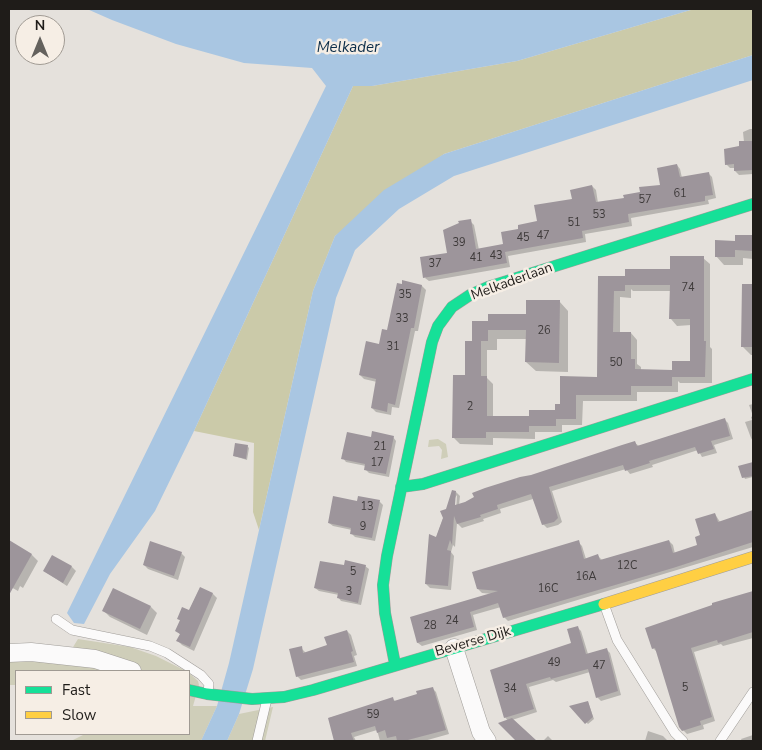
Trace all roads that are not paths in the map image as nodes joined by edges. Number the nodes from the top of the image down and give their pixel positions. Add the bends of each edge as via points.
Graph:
1 (753, 204) edge
2 (753, 380) edge
3 (401, 487) junction
4 (753, 557) edge
5 (604, 604) junction
6 (56, 619) dead end
7 (454, 648) junction
8 (9, 653) edge
9 (395, 664) junction
10 (129, 670) edge
11 (190, 690) edge
12 (753, 692) edge
13 (207, 694) junction
14 (267, 698) junction
15 (257, 741) edge
16 (487, 741) edge
17 (683, 741) edge
18 (720, 741) edge

1 - 3 street, Melkaderlaan via 488,287 452,307 438,326 432,342
2 - 3 street via 423,484
3 - 9 street, Melkaderlaan via 383,585 385,617
4 - 5 street, Beverse Dijk
5 - 7 street, Beverse Dijk
5 - 17 lane via 617,640
6 - 13 lane via 72,630 150,646 167,653 210,684
7 - 9 street, Beverse Dijk
7 - 16 street via 481,732
8 - 10 street via 31,652 95,659
9 - 14 street, Beverse Dijk via 313,690
11 - 13 street, Beverse Dijk
12 - 18 lane
13 - 14 street, Beverse Dijk
14 - 15 lane

